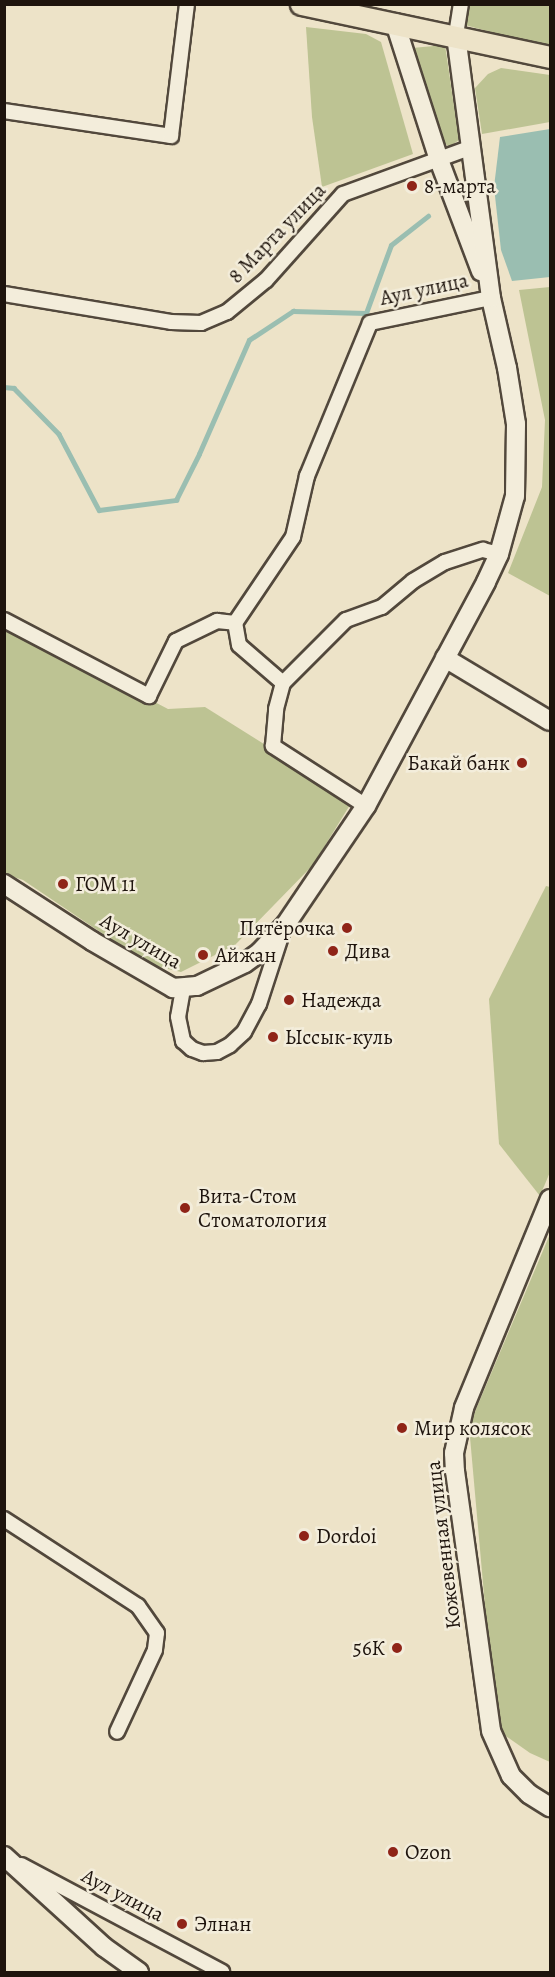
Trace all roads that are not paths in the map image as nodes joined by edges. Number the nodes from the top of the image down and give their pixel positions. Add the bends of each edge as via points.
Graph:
1 (187, 4) edge
2 (301, 4) edge
3 (461, 4) edge
4 (323, 6) edge
5 (395, 23) junction
6 (456, 35) junction
7 (550, 57) edge
8 (4, 111) edge
9 (472, 147) junction
10 (439, 160) junction
11 (4, 294) edge
12 (491, 298) junction
13 (499, 554) junction
14 (4, 620) edge
15 (235, 623) junction
16 (445, 658) junction
17 (283, 683) junction
18 (550, 721) edge
19 (366, 806) junction
20 (4, 884) edge
21 (286, 924) junction
22 (183, 988) junction
23 (550, 1199) edge
24 (4, 1519) edge
25 (117, 1732) dead end
26 (550, 1807) edge
27 (8, 1858) edge
28 (139, 1972) edge
29 (222, 1972) edge

1 - 8 street via 171,136
2 - 4 main road
3 - 6 street
4 - 5 main road
5 - 6 main road
5 - 10 main road
6 - 7 main road
6 - 9 main road
9 - 10 street, 8 Марта улица
9 - 12 main road
10 - 11 street, 8 Марта улица via 343,194 266,280 227,312 201,323 171,322
10 - 12 main road
12 - 13 main road, Аул улица via 509,378 516,432 515,496
12 - 15 street, Аул улица via 370,323 307,476 293,537
13 - 16 main road, Аул улица
13 - 17 street via 483,549 445,562 413,581 382,607 346,620
14 - 15 street via 149,696 176,641 217,621
15 - 17 street via 239,645
16 - 18 main road
16 - 19 main road, Аул улица
17 - 19 street via 273,746
19 - 21 main road, Аул улица
20 - 22 main road, Аул улица via 162,983
21 - 22 main road, Аул улица via 245,963 204,983
21 - 22 street via 259,1004 244,1032 231,1045 203,1053 183,1041 178,1017
23 - 26 main road, Кожевенная улица via 464,1408 454,1454 491,1731 511,1776
24 - 25 street via 138,1606 157,1633 155,1650
27 - 28 main road via 104,1947
27 - 29 street, Аул улица

